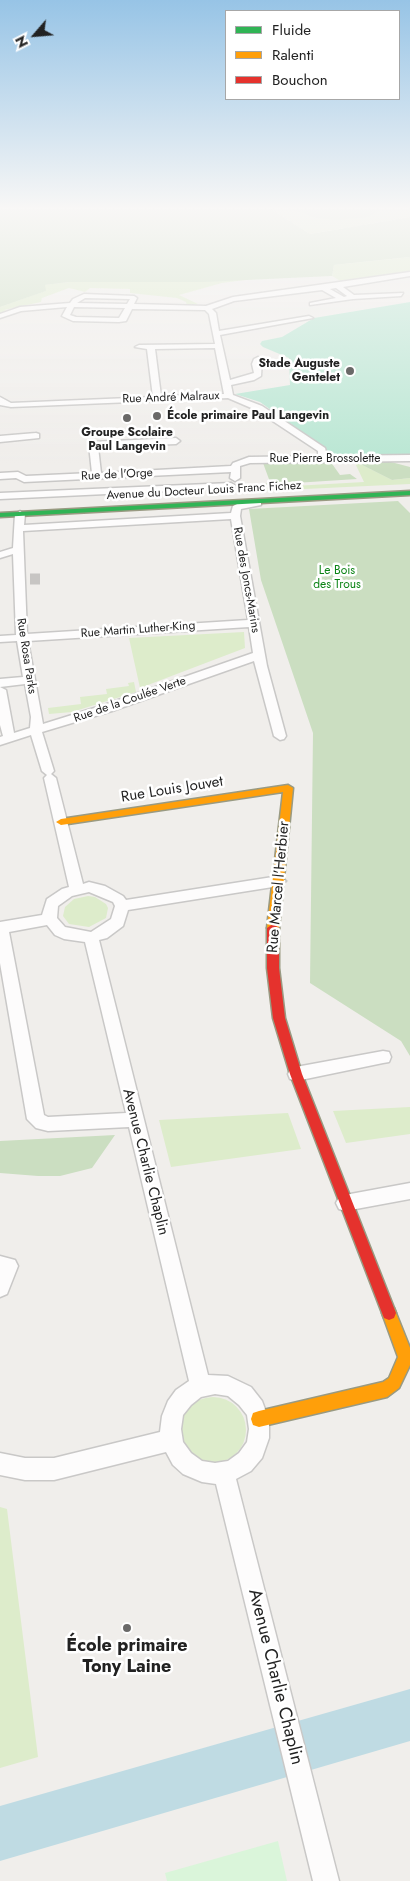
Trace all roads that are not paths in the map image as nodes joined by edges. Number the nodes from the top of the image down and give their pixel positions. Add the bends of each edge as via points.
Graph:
1 (244, 297) edge
2 (353, 297) joint
3 (375, 297) edge
4 (343, 298) joint
5 (312, 304) dead end
6 (72, 305) junction
7 (130, 308) junction
8 (207, 308) junction
9 (0, 316) edge
10 (309, 318) dead end
11 (216, 334) junction
12 (219, 346) junction
13 (139, 347) dead end
14 (151, 347) junction
15 (258, 359) dead end
16 (227, 383) junction
17 (229, 396) junction
18 (157, 398) junction
19 (0, 399) edge
20 (36, 436) dead end
21 (0, 439) edge
22 (176, 441) dead end
23 (323, 458) junction
24 (410, 458) edge
25 (237, 465) junction
26 (0, 476) edge
27 (97, 476) junction
28 (24, 479) junction
29 (410, 487) edge
30 (232, 490) junction
31 (410, 493) edge
32 (24, 494) junction
33 (0, 496) edge
34 (322, 498) junction
35 (126, 500) junction
36 (0, 509) edge
37 (16, 512) junction
38 (0, 515) edge
39 (235, 516) junction
40 (19, 528) junction
41 (18, 550) junction
42 (0, 555) edge
43 (255, 623) junction
44 (22, 638) junction
45 (0, 639) edge
46 (259, 655) junction
47 (30, 680) junction
48 (0, 683) edge
49 (0, 690) edge
50 (36, 731) junction
51 (280, 736) dead end
52 (5, 740) edge
53 (288, 788) joint
54 (61, 822) junction
55 (279, 881) junction
56 (77, 888) junction
57 (122, 906) junction
58 (50, 919) junction
59 (1, 928) edge
60 (91, 937) junction
61 (383, 1057) dead end
62 (296, 1074) junction
63 (134, 1120) junction
64 (410, 1191) edge
65 (345, 1204) junction
66 (0, 1265) edge
67 (0, 1288) edge
68 (201, 1386) junction
69 (259, 1418) junction
70 (172, 1440) junction
71 (0, 1464) edge
72 (224, 1474) junction
73 (326, 1881) edge

1 - 8 street
2 - 3 street
2 - 4 street
4 - 5 street
6 - 7 street
6 - 7 street via 66,316 76,319 119,320
6 - 9 street via 33,308
7 - 8 street
8 - 11 street via 212,313
10 - 11 street
11 - 12 street
12 - 14 street
12 - 16 street
13 - 14 street
14 - 18 street
15 - 16 street via 258,374
16 - 17 street
17 - 18 street, Rue André Malraux
17 - 23 street, Rue André Malraux via 259,408 322,450
18 - 19 street, Rue André Malraux via 11,405
20 - 21 street
22 - 27 street via 93,445
23 - 24 street, Rue Pierre Brossolette
23 - 25 street, Rue Pierre Brossolette via 262,459
25 - 27 street, Rue de l'Orge
25 - 30 street via 236,483
26 - 28 street, Rue de l'Orge via 18,475
27 - 28 street, Rue de l'Orge
28 - 32 street
29 - 30 main road, Avenue du Docteur Louis Franc Fichez
30 - 32 street
30 - 35 main road, Avenue du Docteur Louis Franc Fichez
31 - 34 main road, Avenue du Docteur Louis Franc Fichez
32 - 33 street
34 - 37 main road, Avenue du Docteur Louis Franc Fichez
34 - 39 street, Rue des Joncs-Marins via 244,504 236,508
35 - 36 main road, Avenue du Docteur Louis Franc Fichez
35 - 37 main road
36 - 37 main road
37 - 38 main road, Avenue du Docteur Louis Franc Fichez
37 - 40 street, Rue Rosa Parks
39 - 40 street
39 - 43 street, Rue des Joncs-Marins
40 - 41 street, Rue Rosa Parks
41 - 42 street
41 - 44 street, Rue Rosa Parks
43 - 44 street, Rue Martin Luther-King
43 - 46 street, Rue des Joncs-Marins
44 - 45 street, Rue Martin Luther-King
44 - 47 street, Rue Rosa Parks
46 - 50 street, Rue de la Coulée Verte
46 - 51 street, Rue des Joncs-Marins
47 - 48 street
47 - 50 street, Rue Rosa Parks via 37,717
49 - 52 street
50 - 52 street, Rue de la Coulée Verte
50 - 54 street
53 - 54 main road, Rue Louis Jouvet
53 - 55 main road, Rue Marcel l'Herbier
54 - 56 street
55 - 57 street
55 - 62 main road, Rue Marcel l'Herbier via 272,942 273,968 279,1018
56 - 57 street via 100,889 118,899
56 - 58 street via 58,897 49,911
57 - 60 street via 118,922 112,929
58 - 59 street
58 - 60 street via 53,926 69,936
59 - 63 street via 36,1118 48,1124
60 - 63 street, Avenue Charlie Chaplin
61 - 62 street
62 - 65 main road, Rue Marcel l'Herbier
63 - 68 street, Avenue Charlie Chaplin
64 - 65 street
65 - 69 main road, Rue Marcel l'Herbier via 406,1357 394,1383 386,1389
66 - 67 street via 8,1266
68 - 69 street via 215,1384 243,1394
68 - 70 street via 189,1392 173,1413 170,1426
69 - 72 street via 257,1447 238,1468
70 - 71 street via 54,1468 25,1469
70 - 72 street via 185,1463 210,1474
72 - 73 street, Avenue Charlie Chaplin

